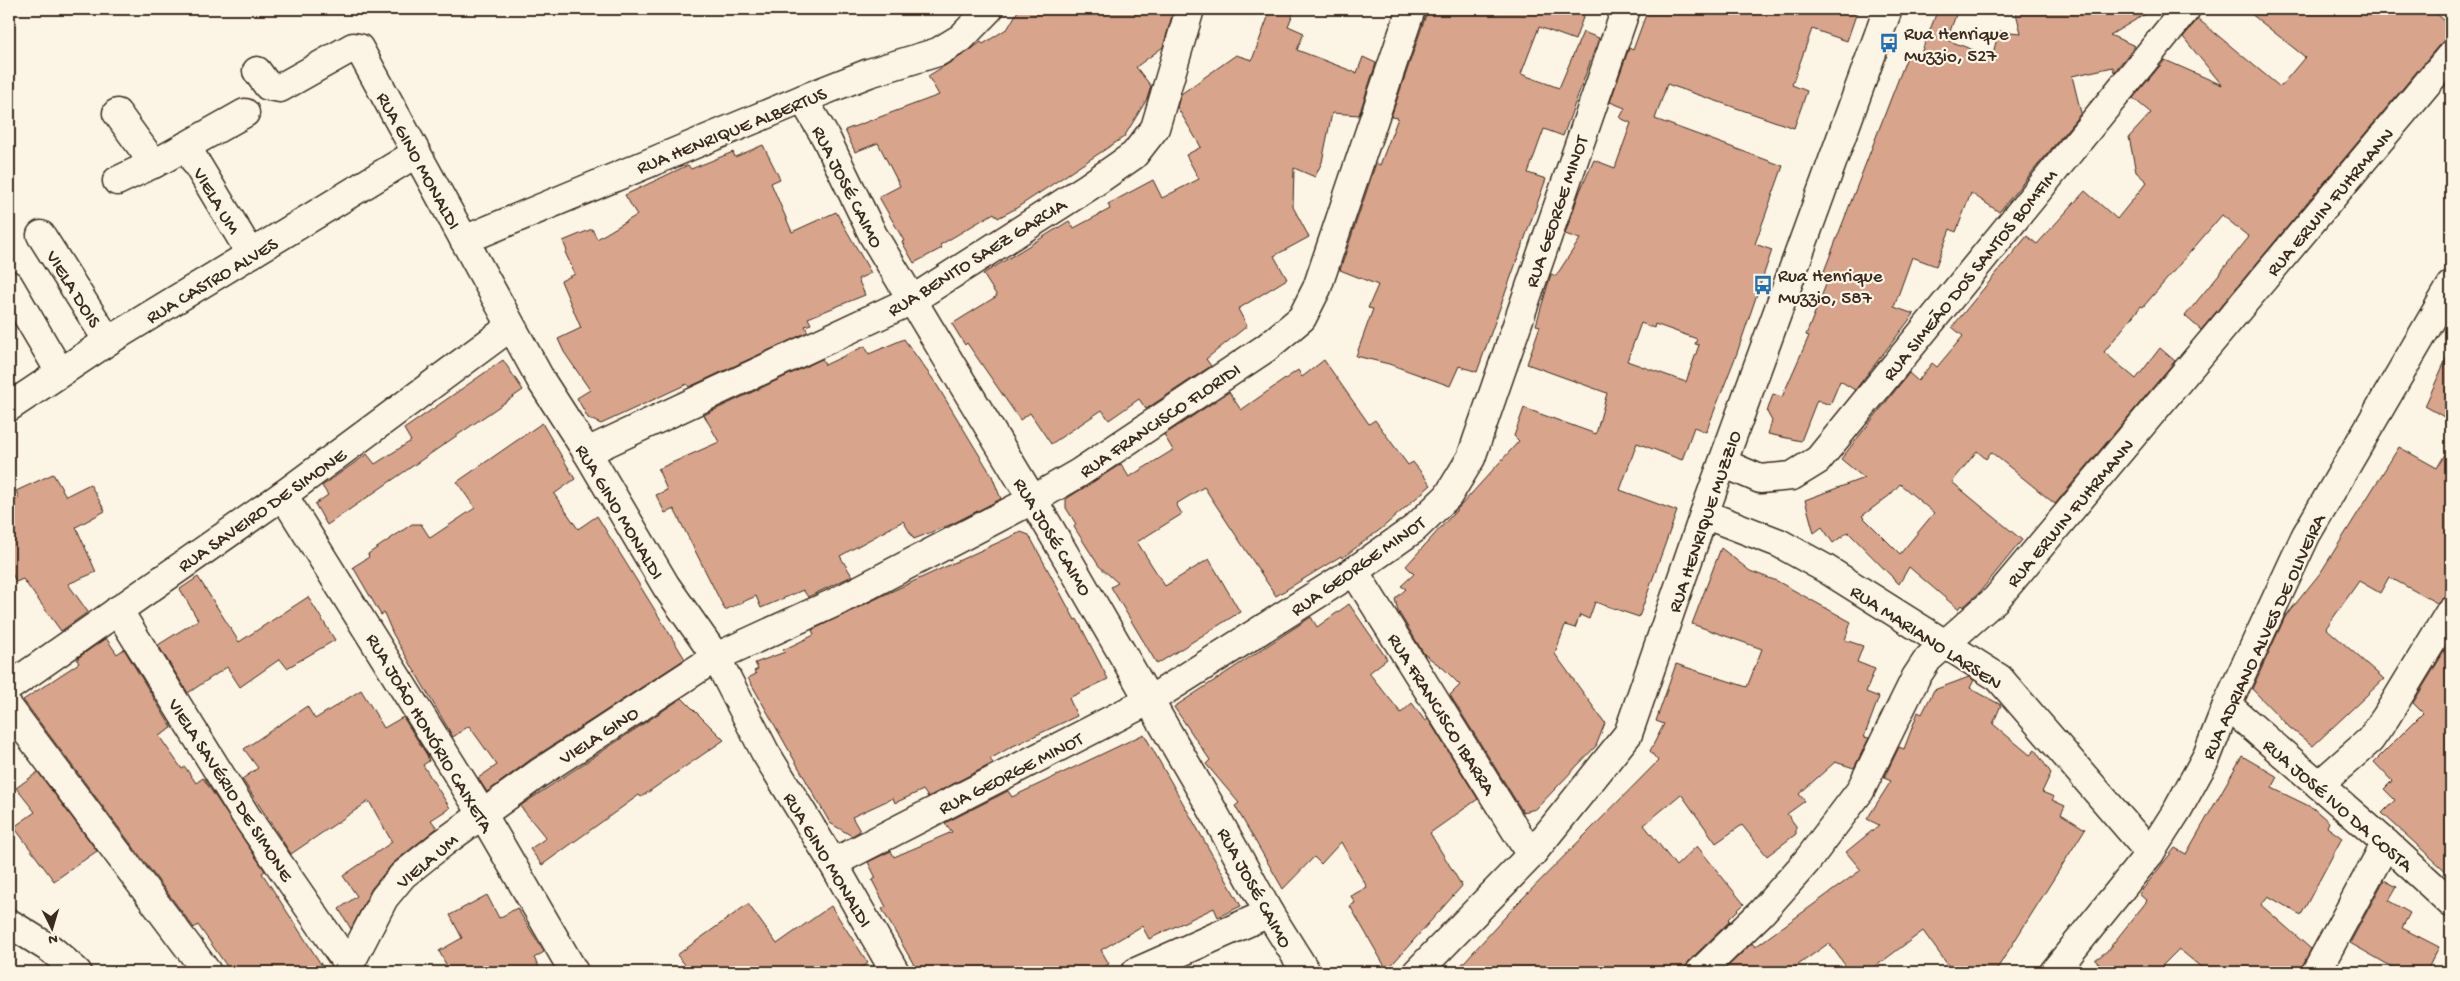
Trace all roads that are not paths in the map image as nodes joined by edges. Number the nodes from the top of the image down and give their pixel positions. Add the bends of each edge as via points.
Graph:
1 (989, 9) edge
2 (1190, 9) edge
3 (1411, 9) edge
4 (1626, 9) edge
5 (1888, 9) edge
6 (2186, 9) edge
7 (2451, 55) edge
8 (257, 71) dead end
9 (803, 99) junction
10 (117, 113) dead end
11 (245, 113) dead end
12 (186, 146) junction
13 (415, 154) junction
14 (154, 164) junction
15 (117, 181) dead end
16 (41, 234) dead end
17 (464, 240) junction
18 (251, 254) junction
19 (9, 285) edge
20 (2451, 286) edge
21 (912, 300) junction
22 (510, 327) junction
23 (108, 342) junction
24 (60, 372) junction
25 (9, 407) edge
26 (586, 452) junction
27 (1723, 463) junction
28 (283, 495) junction
29 (1032, 500) junction
30 (1704, 514) junction
31 (1354, 571) junction
32 (118, 610) junction
33 (2451, 610) edge
34 (1945, 646) junction
35 (716, 657) junction
36 (9, 687) edge
37 (1150, 700) junction
38 (2227, 705) junction
39 (9, 708) edge
40 (2319, 785) junction
41 (483, 815) junction
42 (2386, 843) junction
43 (2150, 853) junction
44 (1531, 855) junction
45 (833, 862) junction
46 (2451, 903) edge
47 (1269, 913) junction
48 (9, 923) edge
49 (350, 966) joint
50 (77, 972) edge
51 (207, 972) edge
52 (574, 972) edge
53 (895, 972) edge
54 (1136, 972) edge
55 (1306, 972) edge
56 (1417, 972) edge
57 (1700, 972) edge
58 (2054, 972) edge
59 (2316, 972) edge

1 - 9 street, RUA HENRIQUE ALBERTUS via 961,38 938,52 869,73
2 - 21 street, RUA BENITO SAEZ GARCIA via 1155,128 1134,155
3 - 29 street, RUA FRANCISCO FLORIDI via 1317,288 1302,318 1266,348 1079,473
4 - 31 street, RUA GEORGE MINOT via 1471,458 1448,496 1420,523
5 - 27 street, RUA HENRIQUE MUZZIO
6 - 27 street, RUA SIMEÃO DOS SANTOS BOMFIM via 1818,460 1792,476 1760,479
7 - 34 street, RUA ERWIN FUHRMANN via 1996,599
8 - 13 street, RUA GINO MONALDI via 268,86 280,88 359,48
9 - 17 street, RUA HENRIQUE ALBERTUS
9 - 21 street, RUA JOSÉ CAIMO via 826,138 873,236
10 - 14 street
11 - 12 street, VIELA UM
12 - 14 street, VIELA UM
12 - 18 street, VIELA UM
13 - 17 street, RUA GINO MONALDI
13 - 18 street, RUA CASTRO ALVES
14 - 15 street, VIELA UM
16 - 23 street, VIELA DOIS
17 - 22 street, RUA GINO MONALDI
18 - 23 street, RUA CASTRO ALVES
19 - 24 street
20 - 38 street, RUA ADRIANO ALVES DE OLIVEIRA via 2306,535
21 - 26 street, RUA BENITO SAEZ GARCIA
21 - 29 street, RUA JOSÉ CAIMO
22 - 26 street, RUA GINO MONALDI
22 - 28 street, RUA SAVEIRO DE SIMONE
23 - 24 street, RUA CASTRO ALVES
24 - 25 street, RUA CASTRO ALVES
26 - 35 street, RUA GINO MONALDI via 666,586
27 - 30 street, RUA HENRIQUE MUZZIO
28 - 32 street, RUA SAVEIRO DE SIMONE
28 - 41 street, RUA JOÃO HONÓRIO CAIXETA
29 - 35 street, RUA FRANCISCO FLORIDI via 836,602
29 - 37 street, RUA JOSÉ CAIMO
30 - 34 street, RUA MARIANO LARSEN via 1778,543 1826,569
30 - 44 street, RUA HENRIQUE MUZZIO via 1628,734
31 - 37 street, RUA GEORGE MINOT
31 - 44 street, RUA FRANCISCO IBARRA
32 - 36 street, RUA SAVEIRO DE SIMONE
32 - 49 street, VIELA SAVÉRIO DE SIMONE via 246,816
33 - 40 street via 2370,740
34 - 43 street, RUA MARIANO LARSEN via 1998,678
34 - 57 street, RUA ERWIN FUHRMANN via 1928,659 1916,677 1860,791 1800,869 1761,913
35 - 41 street, VIELA GINO via 540,773
35 - 45 street, RUA GINO MONALDI via 765,752
37 - 45 street, RUA GEORGE MINOT
37 - 47 street, RUA JOSÉ CAIMO
38 - 40 street, RUA JOSÉ IVO DA COSTA
38 - 43 street, RUA ADRIANO ALVES DE OLIVEIRA via 2207,756
39 - 51 street
40 - 42 street, RUA JOSÉ IVO DA COSTA
41 - 49 street, VIELA UM via 402,875 379,906
41 - 52 street, RUA JOÃO HONÓRIO CAIXETA
42 - 46 street, RUA JOSÉ IVO DA COSTA
42 - 59 street
43 - 58 street, RUA ADRIANO ALVES DE OLIVEIRA
44 - 56 street, RUA HENRIQUE MUZZIO
45 - 53 street, RUA GINO MONALDI
47 - 54 street
47 - 55 street, RUA JOSÉ CAIMO
48 - 50 street via 52,950

